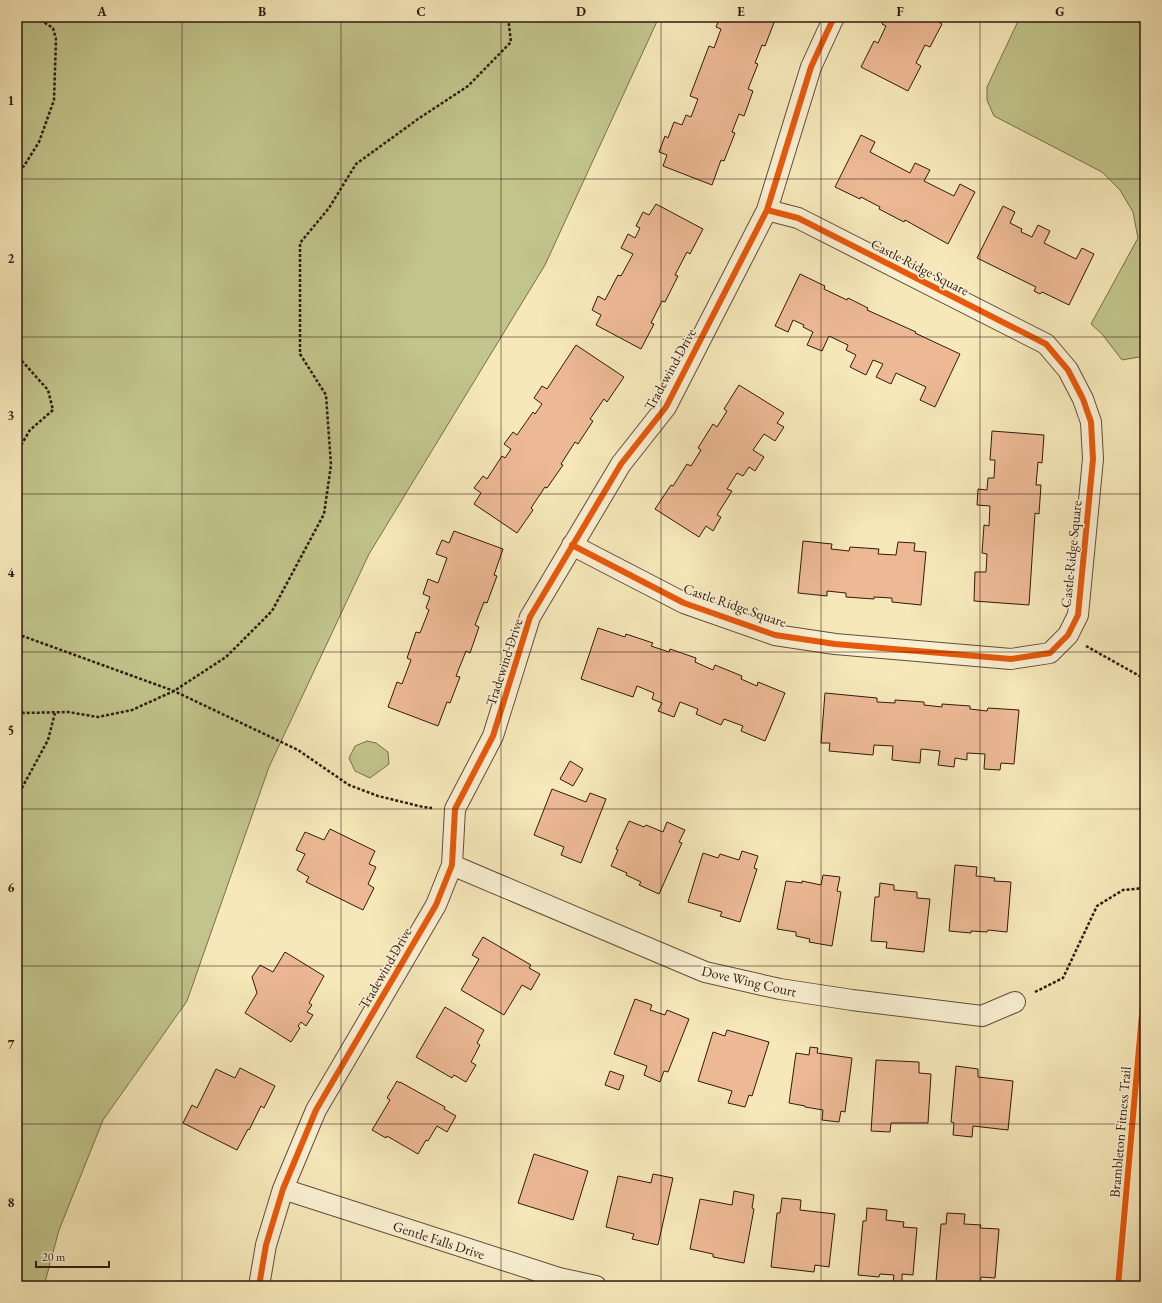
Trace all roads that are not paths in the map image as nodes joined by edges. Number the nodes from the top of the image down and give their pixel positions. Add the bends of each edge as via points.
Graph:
1 (834, 17) edge
2 (767, 210) junction
3 (572, 545) junction
4 (452, 865) junction
5 (1015, 1002) road end
6 (283, 1190) junction
7 (259, 1286) edge
8 (596, 1286) edge

1 - 2 street, Tradewind Drive via 811,67
2 - 3 street, Tradewind Drive via 666,407 621,464
2 - 3 street, Castle Ridge Square via 798,218 1046,344 1068,370 1091,422 1093,459 1078,615 1068,635 1050,652 1011,659 835,644 775,635 684,603
3 - 4 street, Tradewind Drive via 530,617 493,736 455,809
4 - 5 street, Dove Wing Court via 705,972 780,989 982,1016
4 - 6 street, Tradewind Drive via 436,905 316,1110
6 - 7 street, Tradewind Drive via 266,1245
6 - 8 street, Gentle Falls Drive via 559,1278

